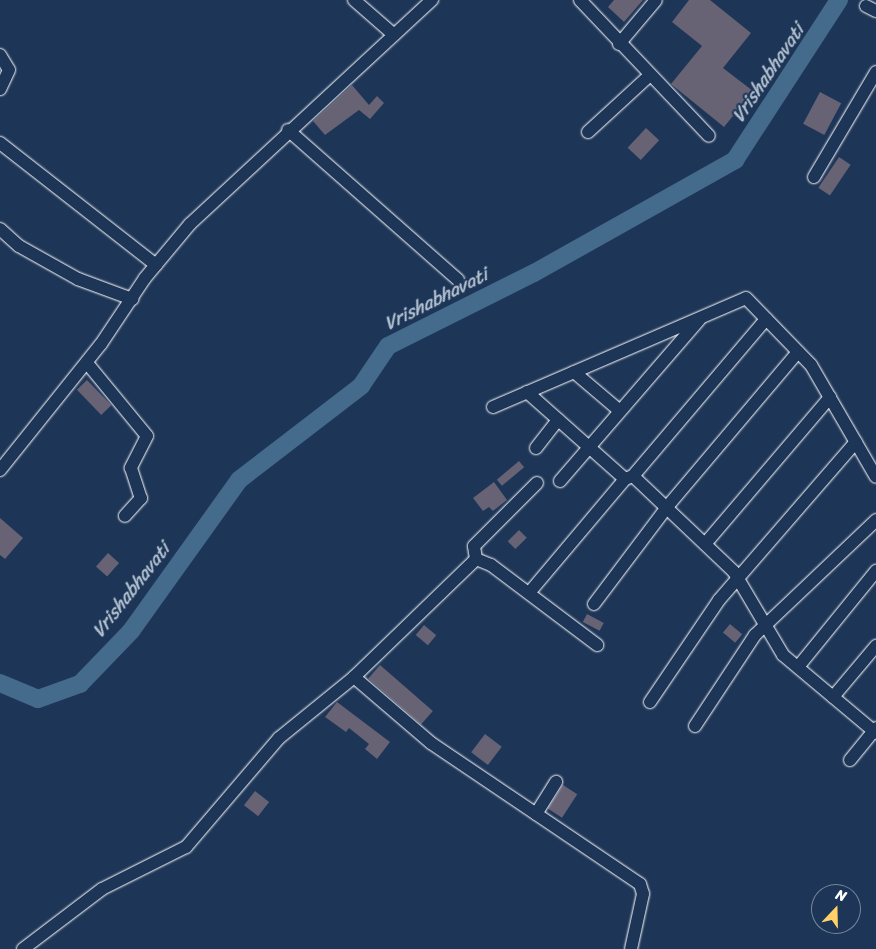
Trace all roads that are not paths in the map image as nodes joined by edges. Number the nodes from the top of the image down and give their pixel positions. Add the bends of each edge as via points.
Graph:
1 (354, 0) edge
2 (432, 0) edge
3 (580, 0) edge
4 (656, 0) edge
5 (393, 34) junction
6 (619, 44) junction
7 (0, 55) edge
8 (876, 72) edge
9 (649, 76) junction
10 (0, 89) edge
11 (288, 130) junction
12 (588, 132) dead end
13 (709, 136) dead end
14 (0, 142) edge
15 (814, 177) dead end
16 (0, 229) edge
17 (156, 265) junction
18 (458, 280) dead end
19 (132, 299) junction
20 (701, 317) junction
21 (766, 319) junction
22 (798, 352) junction
23 (86, 363) junction
24 (574, 372) junction
25 (526, 392) junction
26 (830, 397) junction
27 (493, 407) dead end
28 (620, 411) junction
29 (558, 420) junction
30 (856, 442) junction
31 (589, 447) junction
32 (536, 448) dead end
33 (0, 470) edge
34 (876, 477) edge
35 (629, 478) junction
36 (560, 481) dead end
37 (537, 483) dead end
38 (667, 507) junction
39 (125, 516) dead end
40 (876, 520) edge
41 (705, 544) junction
42 (476, 560) junction
43 (876, 571) edge
44 (739, 578) junction
45 (529, 593) junction
46 (594, 604) dead end
47 (765, 625) junction
48 (597, 645) dead end
49 (876, 646) edge
50 (798, 667) junction
51 (354, 677) junction
52 (833, 697) junction
53 (650, 702) dead end
54 (695, 726) dead end
55 (875, 731) edge
56 (850, 760) dead end
57 (556, 782) dead end
58 (536, 814) junction
59 (23, 949) edge
60 (632, 949) edge

1 - 5 street
2 - 5 street
3 - 6 street
4 - 6 street
5 - 11 street
6 - 9 street
7 - 10 street via 9,70
8 - 15 street
9 - 12 street
9 - 13 street
11 - 17 street via 190,224
11 - 18 street
14 - 17 street
16 - 19 street via 19,246 78,279
17 - 19 street
19 - 23 street
20 - 21 street via 746,298
20 - 24 street
20 - 28 street
21 - 22 street
21 - 35 street
22 - 26 street
22 - 38 street
23 - 33 street
23 - 39 street via 147,436 131,468 141,498
24 - 25 street
24 - 28 street
25 - 27 street
25 - 29 street
26 - 30 street
26 - 41 street
28 - 31 street
29 - 31 street
29 - 32 street
30 - 34 street
30 - 44 street
31 - 35 street
31 - 36 street
35 - 38 street
35 - 45 street
37 - 42 street via 474,546
38 - 41 street
38 - 46 street
40 - 47 street
41 - 44 street
42 - 45 street
42 - 51 street
43 - 50 street
44 - 47 street
44 - 53 street
45 - 48 street
47 - 50 street via 777,648
47 - 54 street
49 - 52 street
50 - 52 street
51 - 58 street via 431,743
51 - 59 street via 276,741 183,850 102,889
52 - 55 street
55 - 56 street
57 - 58 street
58 - 60 street via 640,884 643,894

